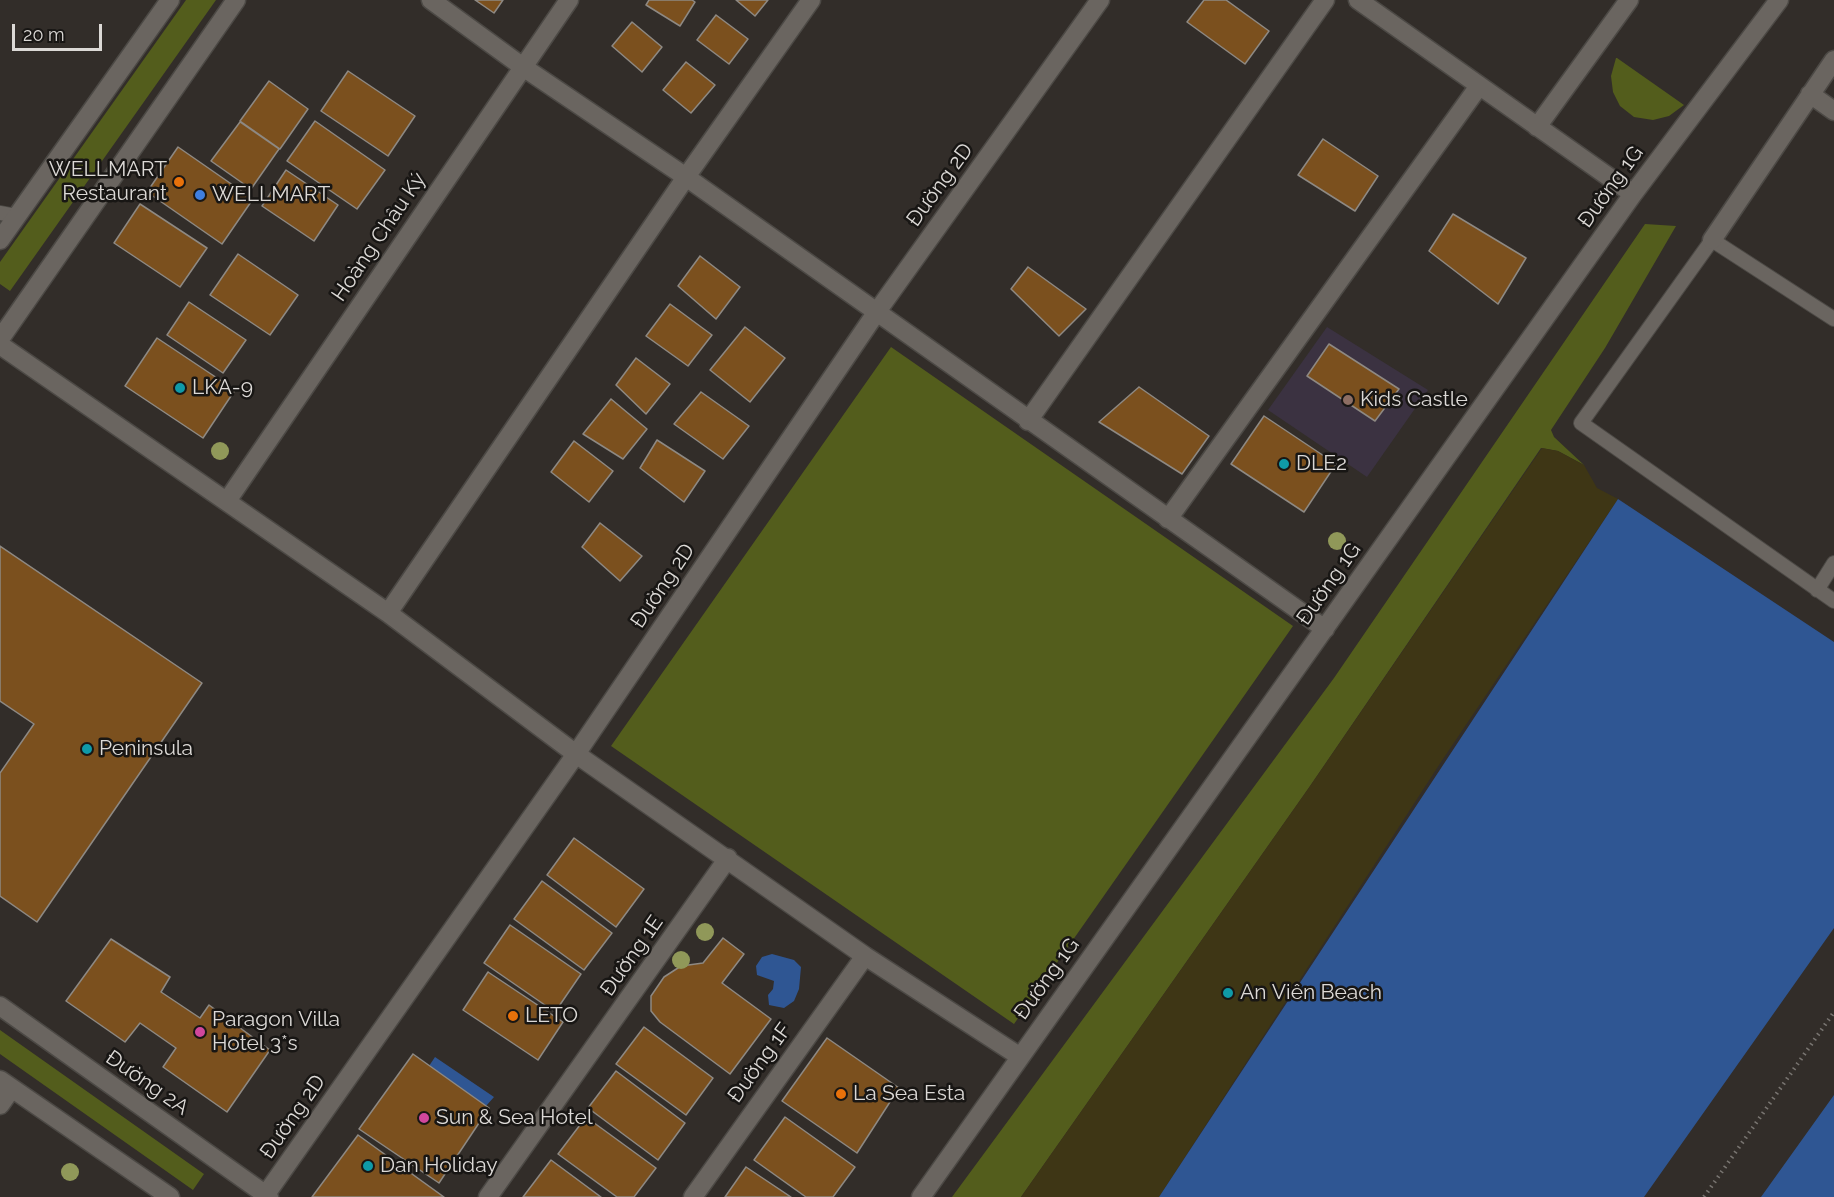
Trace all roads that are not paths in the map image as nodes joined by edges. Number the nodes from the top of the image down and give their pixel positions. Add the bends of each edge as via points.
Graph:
1 (170, 0) edge
2 (236, 0) edge
3 (431, 0) edge
4 (569, 0) edge
5 (811, 0) edge
6 (1100, 0) edge
7 (1325, 0) edge
8 (1358, 0) edge
9 (1629, 0) edge
10 (1779, 0) edge
11 (1834, 60) edge
12 (523, 67) junction
13 (1479, 86) junction
14 (1810, 94) junction
15 (1834, 111) edge
16 (1537, 127) junction
17 (686, 177) junction
18 (1633, 194) junction
19 (8, 215) edge
20 (0, 240) edge
21 (1712, 240) junction
22 (876, 313) junction
23 (1834, 319) edge
24 (0, 339) edge
25 (0, 345) edge
26 (1028, 421) junction
27 (227, 501) junction
28 (1168, 519) junction
29 (1834, 563) edge
30 (1817, 590) junction
31 (1834, 601) edge
32 (388, 614) junction
33 (1325, 629) junction
34 (576, 754) junction
35 (728, 858) junction
36 (865, 956) junction
37 (0, 1006) edge
38 (1019, 1056) junction
39 (6, 1084) edge
40 (0, 1105) edge
41 (266, 1196) edge
42 (170, 1197) edge
43 (488, 1197) edge
44 (693, 1197) edge
45 (921, 1197) edge

1 - 19 street
2 - 24 street
3 - 12 street
4 - 12 street, Hoàng Châu Ký
5 - 17 street
6 - 22 street, Đường 2D
7 - 26 street
8 - 13 street
9 - 16 street
10 - 18 street, Đường 1G
11 - 14 street
12 - 17 street
12 - 27 street, Hoàng Châu Ký
13 - 16 street
13 - 28 street
14 - 15 street
14 - 21 street
16 - 18 street
17 - 22 street
17 - 32 street
18 - 33 street, Đường 1G
19 - 20 street
21 - 23 lane
21 - 30 lane via 1577,429
22 - 26 street
22 - 34 street, Đường 2D
25 - 27 street
26 - 28 street
27 - 32 street
28 - 33 street
29 - 30 lane
30 - 31 lane
32 - 34 street
33 - 38 street, Đường 1G
34 - 35 street
34 - 41 street, Đường 2D
35 - 36 street
35 - 43 street, Đường 1E
36 - 38 street
36 - 44 street, Đường 1F
37 - 41 street, Đường 2A
38 - 45 street, Đường 1G
39 - 40 street
39 - 42 street

